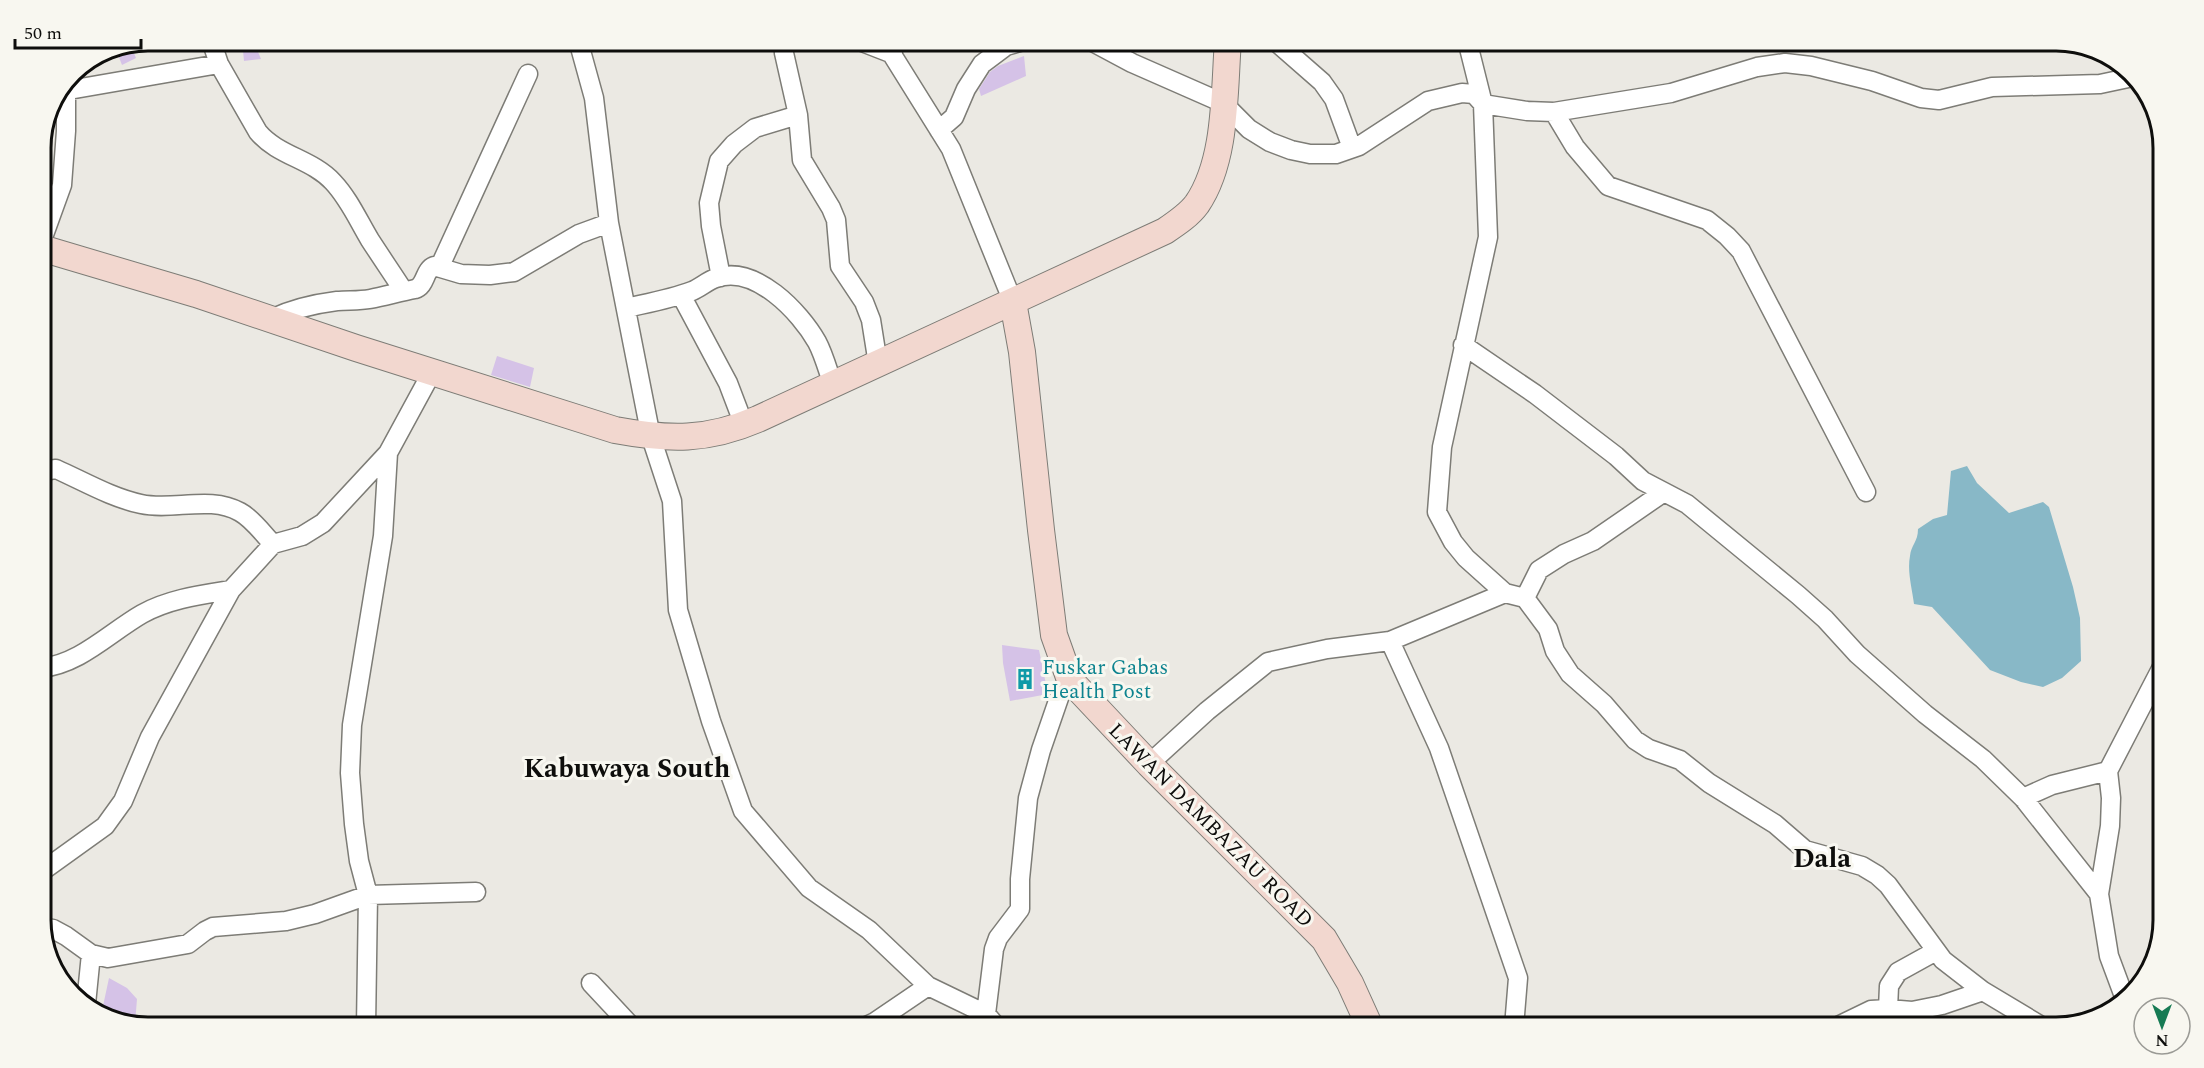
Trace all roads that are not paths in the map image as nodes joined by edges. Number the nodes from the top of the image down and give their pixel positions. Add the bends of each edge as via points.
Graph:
1 (215, 51) edge
2 (581, 51) edge
3 (784, 51) edge
4 (890, 51) edge
5 (999, 51) edge
6 (1110, 51) edge
7 (1227, 51) edge
8 (1287, 51) edge
9 (1470, 51) edge
10 (219, 64) junction
11 (528, 74) dead end
12 (2124, 79) edge
13 (70, 90) edge
14 (66, 96) edge
15 (1223, 103) junction
16 (1483, 104) junction
17 (1554, 112) junction
18 (798, 115) junction
19 (939, 130) junction
20 (1352, 148) junction
21 (51, 215) edge
22 (609, 223) junction
23 (51, 251) edge
24 (440, 266) junction
25 (721, 277) junction
26 (403, 290) junction
27 (681, 295) junction
28 (1013, 302) junction
29 (626, 308) junction
30 (271, 319) junction
31 (1463, 345) junction
32 (878, 364) junction
33 (432, 372) junction
34 (833, 385) junction
35 (744, 425) junction
36 (651, 436) junction
37 (388, 453) junction
38 (51, 470) edge
39 (1665, 492) junction
40 (1866, 492) dead end
41 (273, 544) junction
42 (231, 590) junction
43 (1505, 593) junction
44 (1525, 598) junction
45 (1390, 641) junction
46 (51, 665) edge
47 (1070, 680) junction
48 (2153, 683) edge
49 (1149, 764) junction
50 (2108, 771) junction
51 (2023, 798) junction
52 (51, 865) edge
53 (476, 892) dead end
54 (2099, 894) junction
55 (368, 895) junction
56 (51, 929) edge
57 (1936, 951) junction
58 (91, 954) junction
59 (591, 983) dead end
60 (928, 986) junction
61 (1983, 991) junction
62 (2122, 991) edge
63 (87, 995) edge
64 (1888, 1009) junction
65 (366, 1017) edge
66 (623, 1017) edge
67 (882, 1017) edge
68 (984, 1017) edge
69 (991, 1017) edge
70 (1365, 1017) edge
71 (1515, 1017) edge
72 (1857, 1017) edge
73 (2025, 1017) edge

1 - 10 street
2 - 22 street via 594,98
3 - 18 street
4 - 19 street
5 - 19 street via 982,64 954,117
6 - 15 street
7 - 15 main road
8 - 20 street via 1322,82 1334,99
9 - 16 street
10 - 13 street
10 - 26 street via 266,142 317,168 333,182
11 - 24 street
12 - 17 street via 2100,84 1992,87 1939,100 1785,63 1757,67 1671,93
14 - 21 street via 62,185
15 - 20 street via 1249,129 1291,150 1336,154
15 - 28 main road via 1213,171 1185,216 1165,231
16 - 17 street
16 - 20 street via 1474,94 1462,93 1428,101
16 - 31 street via 1488,237
17 - 40 street via 1575,147 1608,186 1707,220 1741,251
18 - 25 street via 755,128 718,161 709,203
18 - 32 street via 802,160 836,220 840,266 871,320
19 - 28 street via 951,149
22 - 24 street via 579,234 514,272 461,274
22 - 29 street
23 - 30 main road
24 - 26 street via 431,267 420,287
25 - 27 street
25 - 34 street via 746,278 780,296 818,344
26 - 30 street via 368,300 293,308
27 - 29 street
27 - 35 street via 728,383
28 - 32 main road
28 - 47 main road, LAWAN DAMBAZAU ROAD via 1054,636
29 - 36 street
30 - 33 main road
31 - 39 street via 1535,394 1643,481
31 - 43 street via 1442,447 1437,512 1466,558
32 - 34 main road
33 - 36 main road via 615,430
33 - 37 street
34 - 35 main road
35 - 36 main road via 689,437
36 - 60 street via 672,501 678,610 743,811 809,888 869,930
37 - 41 street via 323,523 302,536
37 - 55 street via 383,536 352,725 354,824
38 - 41 street via 138,504 227,506 243,513
39 - 44 street via 1593,541 1539,570
39 - 51 street via 1687,504 1798,596 1857,654 1983,759
41 - 42 street
42 - 46 street via 169,602 142,614 76,658
42 - 52 street via 150,737 123,801 105,826
43 - 44 street
43 - 45 street
44 - 57 street via 1548,629 1555,651 1570,674 1604,704 1635,740 1680,760 1775,824 1805,850 1862,866 1877,875
45 - 49 street via 1268,662
45 - 71 street via 1439,748 1518,978
47 - 49 main road, LAWAN DAMBAZAU ROAD
47 - 69 street via 1060,695 1028,798 1020,909 994,949
48 - 50 street
49 - 70 main road, LAWAN DAMBAZAU ROAD via 1324,939
50 - 51 street via 2052,785
50 - 54 street via 2110,826
51 - 54 street
53 - 55 street
54 - 62 street via 2109,956
55 - 58 street via 286,921 213,927 188,944 108,958
55 - 65 street
56 - 58 street
57 - 61 street
57 - 64 street via 1898,972 1888,986
58 - 63 street
59 - 66 street
60 - 67 street
60 - 68 street
61 - 64 street via 1922,1009
61 - 73 street
64 - 72 street via 1871,1010

